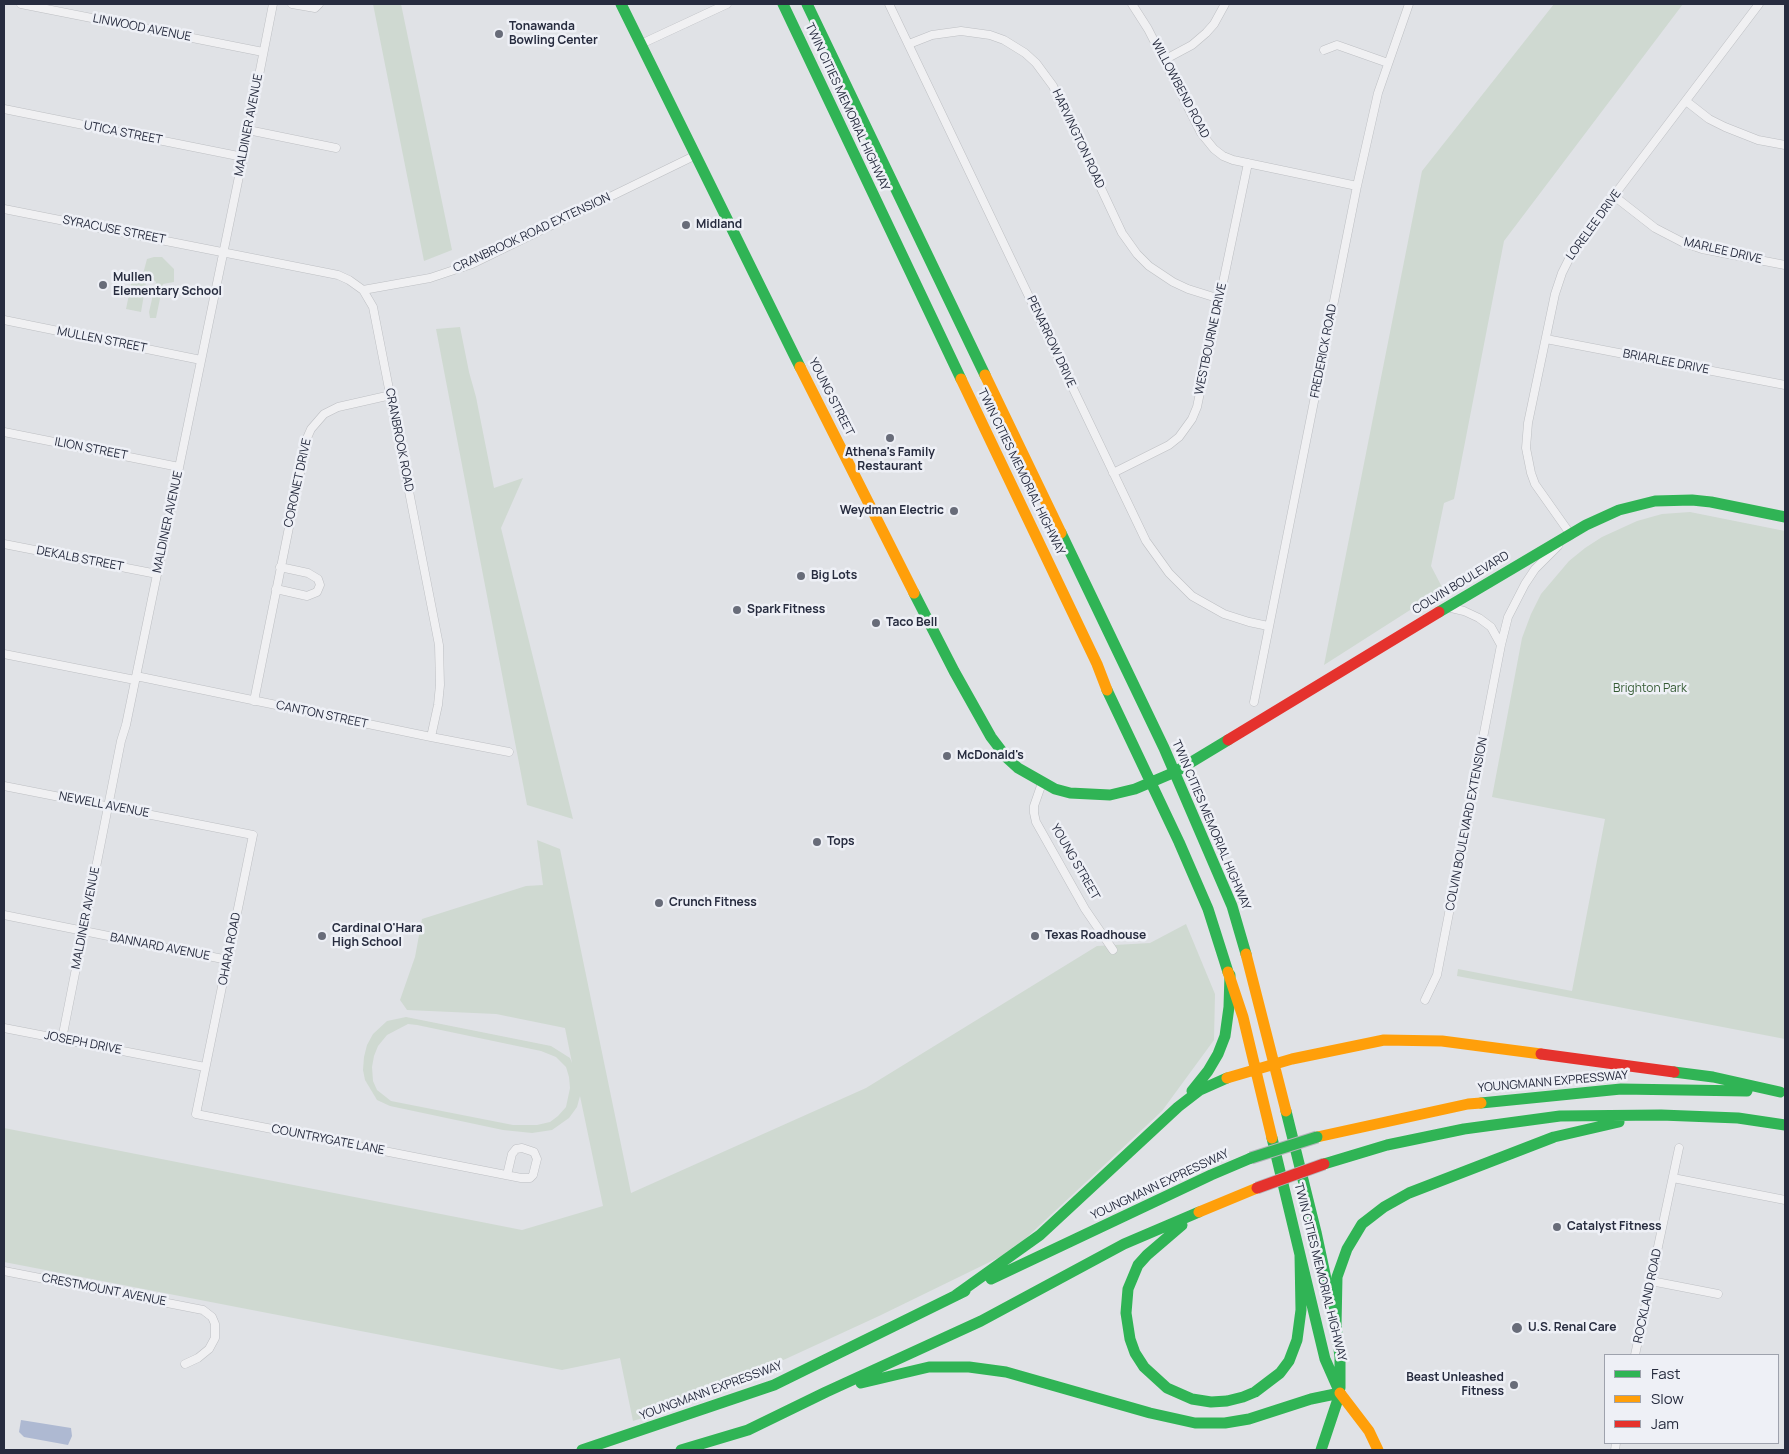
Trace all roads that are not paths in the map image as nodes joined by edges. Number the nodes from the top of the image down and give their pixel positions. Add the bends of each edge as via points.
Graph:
1 (21, 4) edge
2 (272, 4) edge
3 (292, 4) edge
4 (319, 4) edge
5 (621, 4) edge
6 (727, 4) edge
7 (783, 4) edge
8 (807, 4) edge
9 (889, 4) edge
10 (1132, 4) edge
11 (1225, 4) edge
12 (1409, 4) edge
13 (1760, 4) edge
14 (641, 44) junction
15 (909, 44) junction
16 (1324, 50) dead end
17 (263, 52) junction
18 (1164, 60) junction
19 (1388, 63) junction
20 (1686, 101) junction
21 (4, 109) edge
22 (248, 130) junction
23 (1785, 145) edge
24 (336, 148) dead end
25 (243, 156) junction
26 (694, 156) junction
27 (1248, 163) junction
28 (1357, 186) junction
29 (1614, 196) junction
30 (4, 209) edge
31 (223, 252) junction
32 (1785, 265) edge
33 (363, 290) junction
34 (1220, 298) junction
35 (4, 320) edge
36 (1546, 338) junction
37 (201, 360) junction
38 (1785, 384) edge
39 (391, 395) junction
40 (4, 432) edge
41 (179, 467) junction
42 (1113, 473) junction
43 (1785, 517) edge
44 (1571, 535) junction
45 (4, 544) edge
46 (280, 567) junction
47 (157, 574) junction
48 (276, 589) junction
49 (1446, 607) junction
50 (1268, 626) junction
51 (1501, 645) junction
52 (4, 654) edge
53 (136, 678) junction
54 (254, 700) junction
55 (1254, 702) dead end
56 (431, 737) junction
57 (509, 752) dead end
58 (1175, 772) junction
59 (1042, 783) junction
60 (1152, 783) junction
61 (4, 786) edge
62 (108, 806) junction
63 (204, 825) joint
64 (4, 916) edge
65 (84, 931) junction
66 (1113, 950) dead end
67 (228, 960) junction
68 (1230, 975) junction
69 (1425, 1000) dead end
70 (4, 1028) edge
71 (62, 1039) junction
72 (1276, 1064) junction
73 (205, 1067) junction
74 (1256, 1070) junction
75 (1783, 1092) edge
76 (1178, 1106) junction
77 (1661, 1115) junction
78 (1785, 1125) edge
79 (1679, 1148) dead end
80 (507, 1175) junction
81 (1673, 1178) junction
82 (1785, 1200) edge
83 (1208, 1208) junction
84 (1300, 1254) junction
85 (4, 1271) edge
86 (1651, 1281) junction
87 (1718, 1294) dead end
88 (956, 1295) junction
89 (1336, 1326) junction
90 (1635, 1354) edge
91 (185, 1364) dead end
92 (826, 1392) junction
93 (1340, 1393) junction
94 (582, 1450) edge
95 (680, 1450) edge
96 (1321, 1450) edge
97 (1378, 1450) edge

1 - 17 street, LINWOOD AVENUE
2 - 17 street, MALDINER AVENUE
3 - 4 street via 315,8
5 - 14 main road, YOUNG STREET
6 - 14 street
7 - 60 main road, TWIN CITIES MEMORIAL HIGHWAY
8 - 58 main road, TWIN CITIES MEMORIAL HIGHWAY
9 - 15 street, PENARROW DRIVE
10 - 18 street, WILLOWBEND ROAD
11 - 18 street via 1206,33 1192,45
12 - 19 street, FREDERICK ROAD
13 - 20 street, LORELEE DRIVE
14 - 26 main road, YOUNG STREET
15 - 34 street, HARVINGTON ROAD via 932,35 968,31 1004,40 1025,53 1054,86 1122,233 1137,254 1173,282
15 - 42 street, PENARROW DRIVE
16 - 19 street via 1338,45
17 - 22 street, MALDINER AVENUE
18 - 27 street, WILLOWBEND ROAD via 1207,142 1223,156
19 - 28 street, FREDERICK ROAD
20 - 23 street via 1725,127 1758,140
20 - 29 street, LORELEE DRIVE
21 - 25 street, UTICA STREET
22 - 24 street
22 - 25 street, MALDINER AVENUE
25 - 31 street, MALDINER AVENUE
26 - 33 street, CRANBROOK ROAD EXTENSION via 472,264 430,278
26 - 59 main road, YOUNG STREET via 954,671 997,745 1018,768
27 - 28 street, WILLOWBEND ROAD
27 - 34 street, WESTBOURNE DRIVE
28 - 50 street, FREDERICK ROAD
29 - 32 street, MARLEE DRIVE via 1655,228 1682,242
29 - 36 street, LORELEE DRIVE via 1564,266
30 - 31 street, SYRACUSE STREET
31 - 33 street via 338,276
31 - 37 street, MALDINER AVENUE
33 - 39 street, CRANBROOK ROAD via 373,307
34 - 42 street, WESTBOURNE DRIVE via 1197,407 1187,427 1169,445
35 - 37 street, MULLEN STREET
36 - 38 street, BRIARLEE DRIVE
36 - 44 street, LORELEE DRIVE via 1528,424 1528,461 1538,490
37 - 41 street, MALDINER AVENUE
39 - 46 street, CORONET DRIVE via 338,406 324,414 311,429
39 - 56 street, CRANBROOK ROAD via 439,645 440,685
40 - 41 street, ILION STREET
41 - 47 street, MALDINER AVENUE
42 - 50 street, PENARROW DRIVE via 1146,540 1168,573 1182,587 1224,614
43 - 44 main road, COLVIN BOULEVARD via 1711,502 1674,500 1636,504 1618,510
44 - 49 main road, COLVIN BOULEVARD
44 - 51 street, COLVIN BOULEVARD EXTENSION via 1548,555 1525,584 1508,618
45 - 47 street, DEKALB STREET
46 - 48 street, CORONET DRIVE
46 - 48 street via 308,573 318,579 320,585 317,592 307,596
47 - 53 street, MALDINER AVENUE
48 - 54 street, CORONET DRIVE
49 - 51 street via 1479,618
49 - 58 main road, COLVIN BOULEVARD
50 - 55 street, FREDERICK ROAD
51 - 69 street, COLVIN BOULEVARD EXTENSION via 1437,975
52 - 53 street, CANTON STREET
53 - 54 street, CANTON STREET
53 - 62 street, MALDINER AVENUE
54 - 56 street, CANTON STREET
56 - 57 street, CANTON STREET
58 - 60 main road, YOUNG STREET
58 - 72 main road, TWIN CITIES MEMORIAL HIGHWAY via 1232,906
59 - 60 main road, YOUNG STREET via 1070,793 1103,795
59 - 66 street, YOUNG STREET via 1034,806 1036,822 1085,909
60 - 68 main road, TWIN CITIES MEMORIAL HIGHWAY via 1208,909
61 - 62 street, NEWELL AVENUE
62 - 63 street, NEWELL AVENUE
62 - 65 street, MALDINER AVENUE
63 - 67 street, OHARA ROAD via 253,835
64 - 65 street, BANNARD AVENUE
65 - 67 street, BANNARD AVENUE
65 - 71 street, MALDINER AVENUE
67 - 73 street, OHARA ROAD
68 - 74 main road, TWIN CITIES MEMORIAL HIGHWAY
68 - 76 main road via 1226,1031 1218,1054
70 - 71 street, JOSEPH DRIVE
71 - 73 street, JOSEPH DRIVE
72 - 74 main road
72 - 75 main road via 1384,1040 1442,1041 1713,1077
72 - 89 main road, TWIN CITIES MEMORIAL HIGHWAY
73 - 80 street, COUNTRYGATE LANE via 196,1114
74 - 76 main road via 1213,1083
74 - 84 main road, TWIN CITIES MEMORIAL HIGHWAY
75 - 88 main road, YOUNGMANN EXPRESSWAY, bridge via 1621,1089 1468,1104 1317,1137 1251,1158 1211,1175
76 - 88 main road via 1040,1234
77 - 78 main road via 1738,1118
77 - 83 main road, bridge via 1560,1116 1464,1129 1387,1145 1324,1164
77 - 89 main road via 1554,1137 1409,1193 1384,1207 1362,1224 1347,1249 1337,1278
79 - 81 street, ROCKLAND ROAD
80 - 80 street, COUNTRYGATE LANE via 521,1178 534,1175 537,1160 534,1152 516,1149
81 - 82 street
81 - 86 street, ROCKLAND ROAD
83 - 84 main road via 1176,1229 1147,1255 1138,1265 1128,1289 1127,1326 1135,1353 1156,1380 1179,1394 1211,1402 1227,1401 1255,1392 1280,1373 1297,1340 1301,1310
83 - 92 main road via 1124,1244 981,1321
84 - 93 main road, TWIN CITIES MEMORIAL HIGHWAY via 1325,1359
85 - 91 street, CRESTMOUNT AVENUE via 203,1310 212,1317 215,1338 198,1358
86 - 87 street
86 - 90 street, ROCKLAND ROAD
88 - 94 main road, YOUNGMANN EXPRESSWAY via 774,1385
89 - 93 main road, TWIN CITIES MEMORIAL HIGHWAY
92 - 93 main road via 929,1367 969,1367 1006,1372 1195,1423 1249,1419
92 - 95 main road via 748,1430
93 - 96 main road
93 - 97 main road via 1369,1431

